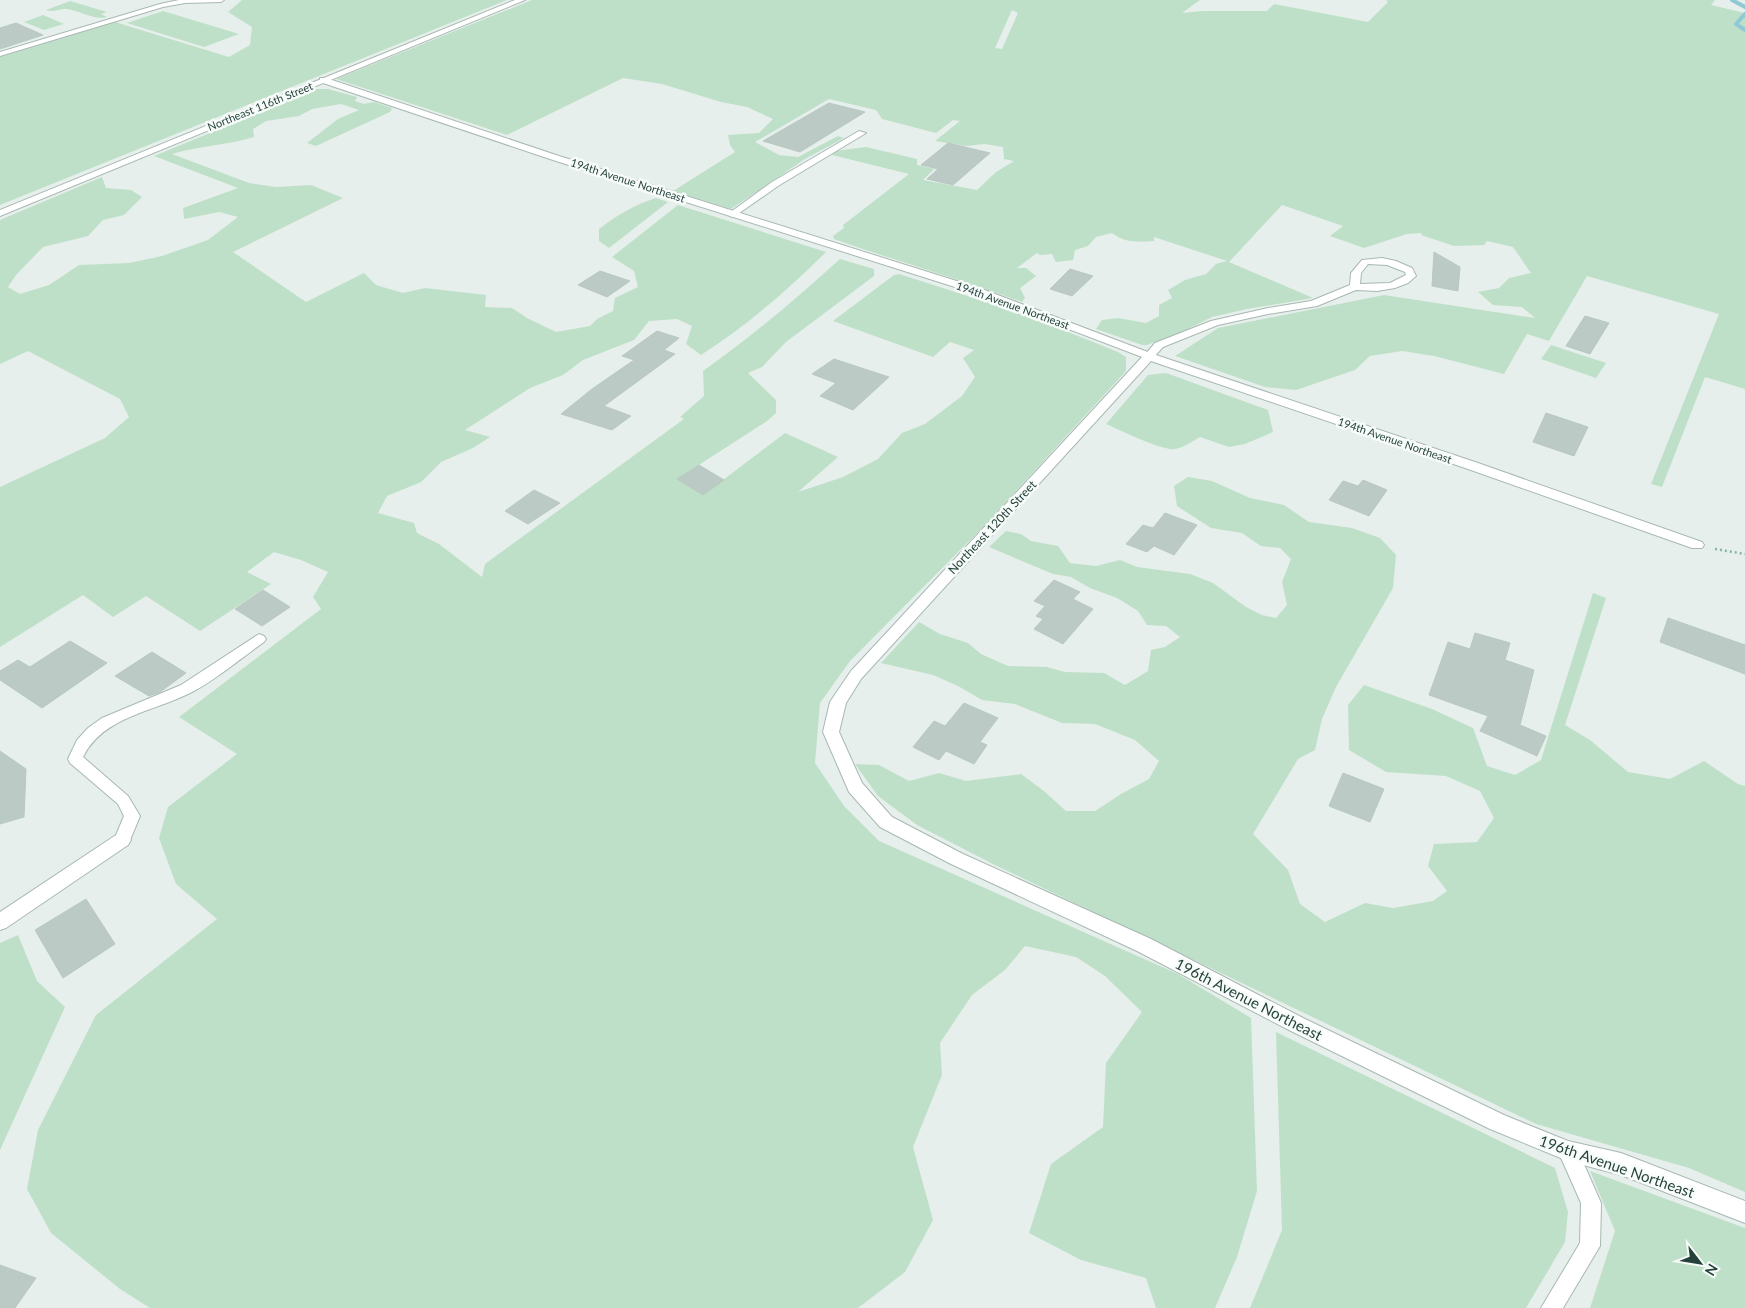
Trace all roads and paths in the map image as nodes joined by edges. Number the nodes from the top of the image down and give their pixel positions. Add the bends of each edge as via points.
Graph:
1 (220, 0) edge
2 (520, 0) edge
3 (0, 54) edge
4 (323, 80) junction
5 (862, 133) dead end
6 (0, 213) edge
7 (732, 214) junction
8 (1355, 286) junction
9 (1150, 356) junction
10 (1697, 545) joint
11 (1745, 554) edge
12 (259, 639) dead end
13 (838, 702) joint
14 (122, 840) joint
15 (0, 922) edge
16 (1568, 1151) junction
17 (1745, 1212) edge
18 (1551, 1308) edge

1 - 3 lane via 162,5
2 - 4 street, Northeast 116th Street
4 - 6 street, Northeast 116th Street
4 - 7 street, 194th Avenue Northeast
5 - 7 lane via 774,184
7 - 9 street, 194th Avenue Northeast via 978,291
8 - 8 lane via 1356,273 1365,262 1379,260 1397,264 1409,270 1411,276 1403,283 1376,288
8 - 9 lane via 1312,304 1215,323 1159,345
9 - 10 street, 194th Avenue Northeast
9 - 13 street, Northeast 120th Street via 856,675
10 - 11 path
12 - 14 lane via 186,689 119,715 93,732 79,747 75,759 123,800 132,816
13 - 16 street, 196th Avenue Northeast via 831,732 855,787 886,822 957,859 1144,945 1497,1122
14 - 15 street
16 - 17 street, 196th Avenue Northeast via 1622,1164
16 - 18 lane via 1591,1203 1590,1246

